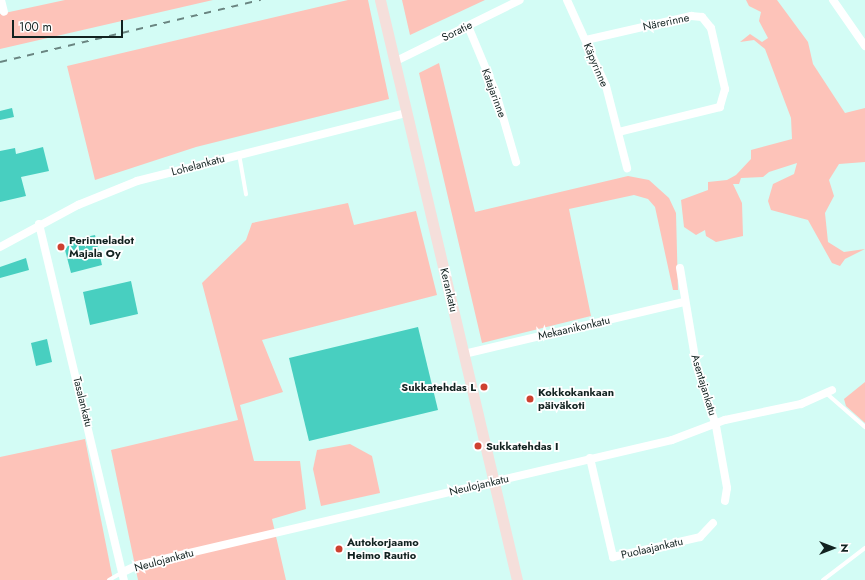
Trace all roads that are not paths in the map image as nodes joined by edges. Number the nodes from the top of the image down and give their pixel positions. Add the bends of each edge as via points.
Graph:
1 (1, 0) edge
2 (380, 0) edge
3 (520, 0) edge
4 (567, 0) edge
5 (833, 0) edge
6 (4, 12) dead end
7 (468, 26) junction
8 (586, 40) junction
9 (865, 46) edge
10 (394, 62) junction
11 (406, 113) junction
12 (619, 132) junction
13 (239, 154) junction
14 (516, 162) dead end
15 (627, 168) dead end
16 (246, 194) dead end
17 (39, 224) junction
18 (0, 247) edge
19 (680, 268) dead end
20 (684, 302) junction
21 (464, 354) junction
22 (829, 391) joint
23 (716, 426) junction
24 (865, 428) edge
25 (590, 458) junction
26 (494, 481) junction
27 (725, 501) dead end
28 (713, 523) dead end
29 (865, 548) edge
30 (123, 576) edge
31 (110, 580) edge
32 (517, 580) edge
33 (823, 580) edge

1 - 6 street
2 - 10 street, Kerankatu
3 - 7 street, Soratie
4 - 8 street, Käpyrinne
5 - 9 street
7 - 10 street, Soratie
7 - 14 street, Katajarinne via 496,93
8 - 12 street, Käpyrinne via 606,86
8 - 12 street, Närerinne via 691,16 702,17 711,28 725,89 722,104 710,112
10 - 11 street, Kerankatu
11 - 13 street, Lohelankatu
11 - 21 street, Kerankatu
12 - 15 street, Käpyrinne
13 - 16 lane
13 - 17 street, Lohelankatu via 137,181
17 - 18 street, Lohelankatu
17 - 30 street, Tasalankatu
19 - 20 street, Asentajankatu
20 - 21 street, Mekaanikonkatu
20 - 23 street, Asentajankatu via 696,364
21 - 26 street, Kerankatu
22 - 23 street, Neulojankatu via 800,404 725,420
22 - 24 lane
23 - 25 street, Neulojankatu
23 - 27 street, Asentajankatu via 727,488
25 - 26 street, Neulojankatu
25 - 28 street, Puolaajankatu via 613,557 700,537
26 - 30 street, Neulojankatu via 138,565
26 - 32 street, Kerankatu
29 - 33 lane
30 - 31 lane

